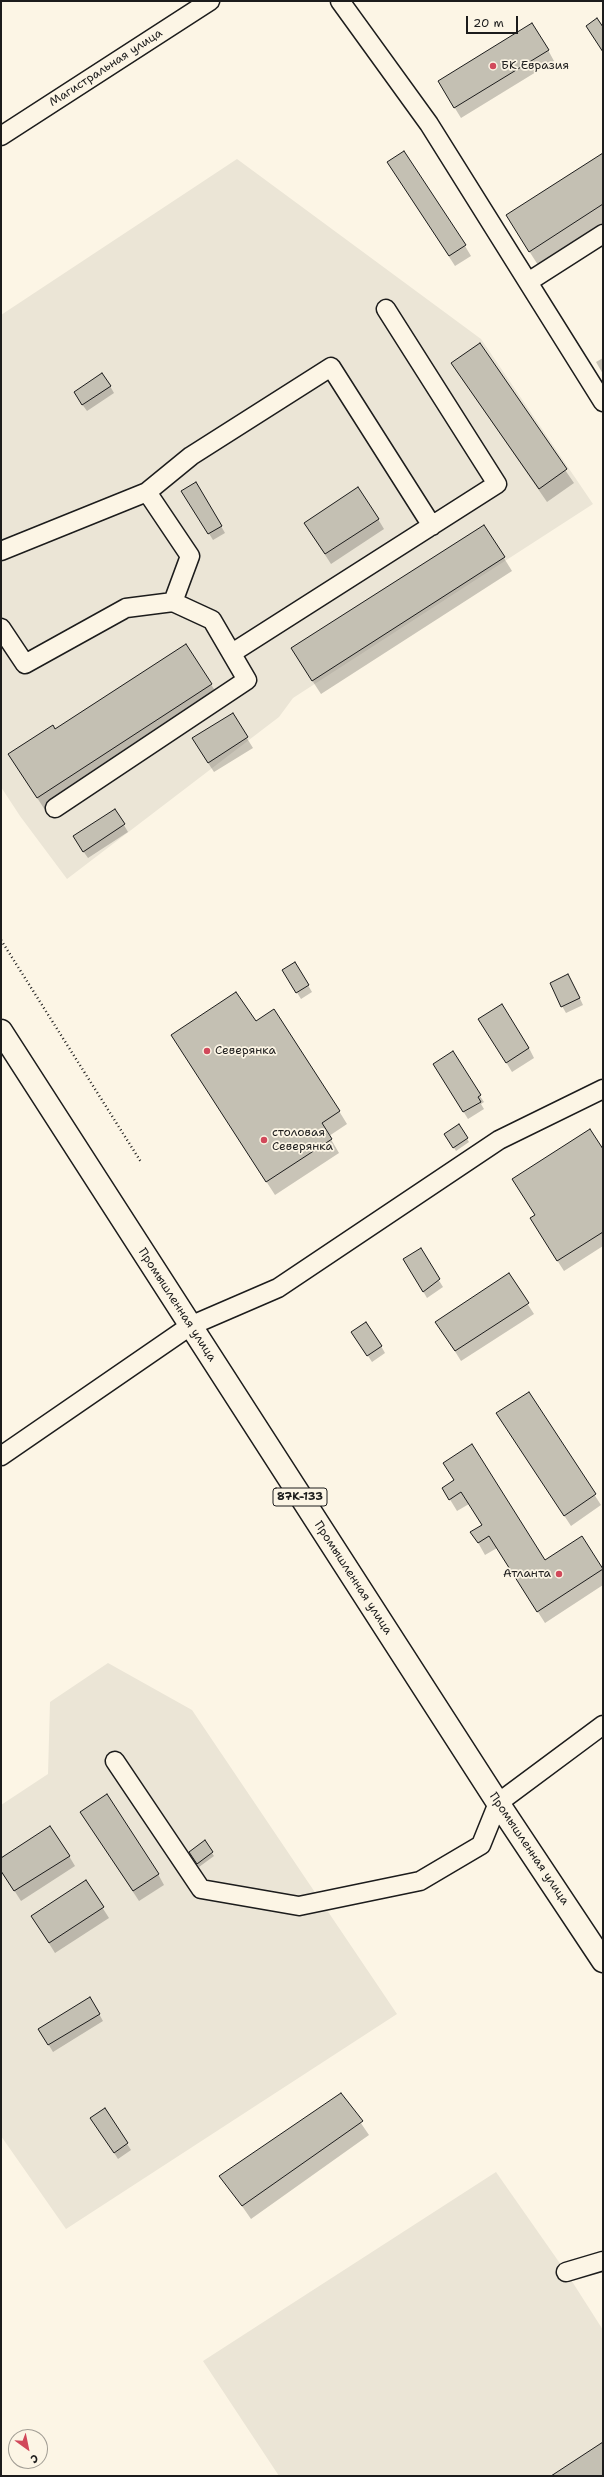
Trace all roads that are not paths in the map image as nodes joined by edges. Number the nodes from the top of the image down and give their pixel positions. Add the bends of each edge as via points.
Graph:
1 (210, 1) edge
2 (340, 1) edge
3 (1, 136) edge
4 (603, 234) edge
5 (528, 282) junction
6 (386, 309) dead end
7 (603, 402) edge
8 (147, 492) junction
9 (432, 526) junction
10 (1, 551) edge
11 (173, 602) junction
12 (1, 628) edge
13 (232, 653) junction
14 (55, 808) dead end
15 (1, 1031) edge
16 (603, 1089) edge
17 (190, 1326) junction
18 (1, 1456) edge
19 (603, 1724) edge
20 (115, 1761) dead end
21 (498, 1803) junction
22 (603, 1961) edge
23 (603, 2261) edge
24 (566, 2272) dead end

1 - 3 street, Магистральная улица
2 - 5 street via 429,124
4 - 5 street
5 - 7 street
6 - 9 street via 497,484
8 - 9 street via 191,456 330,367
8 - 10 street
8 - 11 street via 190,556
9 - 13 street
11 - 12 street via 126,608 25,664
11 - 13 street via 212,620
13 - 14 street via 247,680
15 - 17 main road, Промышленная улица / 87К-133
16 - 17 street via 499,1140 278,1288
17 - 18 street
17 - 21 main road, Промышленная улица / 87К-133
19 - 21 street
20 - 21 street via 201,1889 299,1906 420,1881 480,1845
21 - 22 main road, Промышленная улица / 87К-133
23 - 24 street

